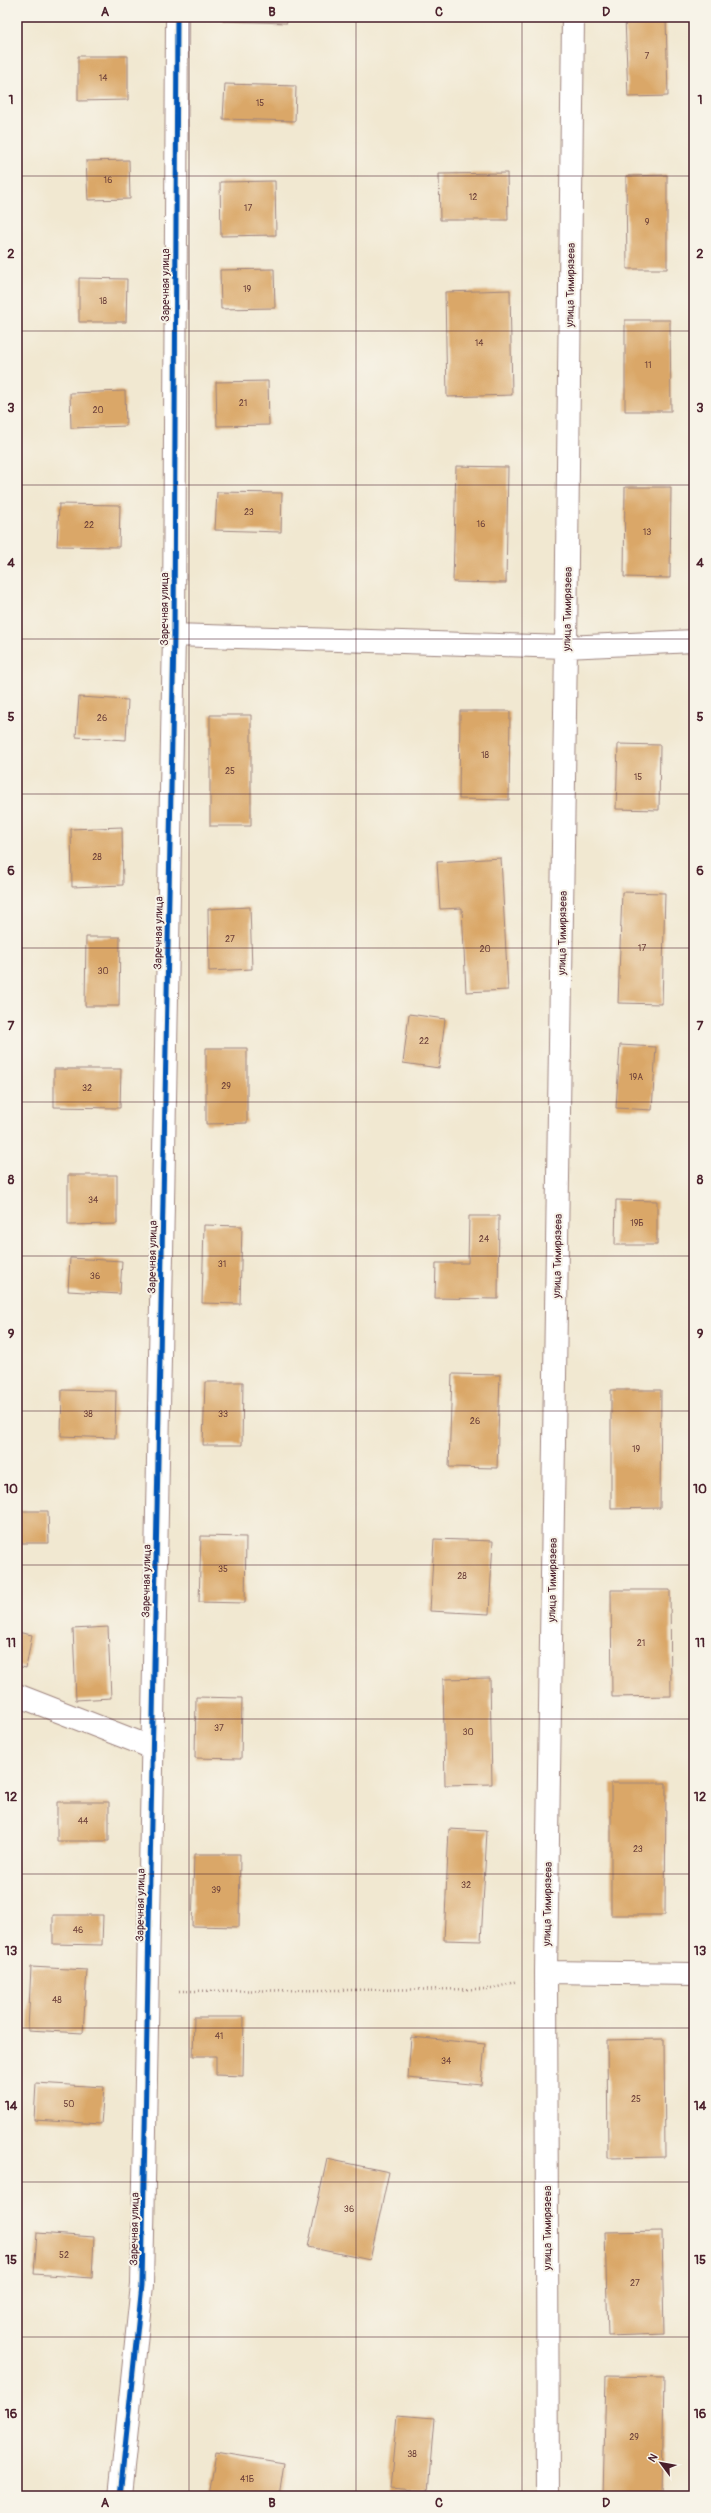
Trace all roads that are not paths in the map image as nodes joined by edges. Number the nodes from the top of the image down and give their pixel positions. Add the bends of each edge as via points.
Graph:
1 (177, 17) edge
2 (573, 17) edge
3 (174, 635) junction
4 (694, 641) edge
5 (566, 647) junction
6 (17, 1695) edge
7 (153, 1748) junction
8 (546, 1972) junction
9 (694, 1974) edge
10 (120, 2496) edge
11 (548, 2496) edge

1 - 3 street, Заречная улица
2 - 5 street, улица Тимирязева
3 - 5 street
3 - 7 street, Заречная улица
4 - 5 street
5 - 8 street, улица Тимирязева
6 - 7 street
7 - 10 street, Заречная улица via 142,2285
8 - 9 street
8 - 11 street, улица Тимирязева

